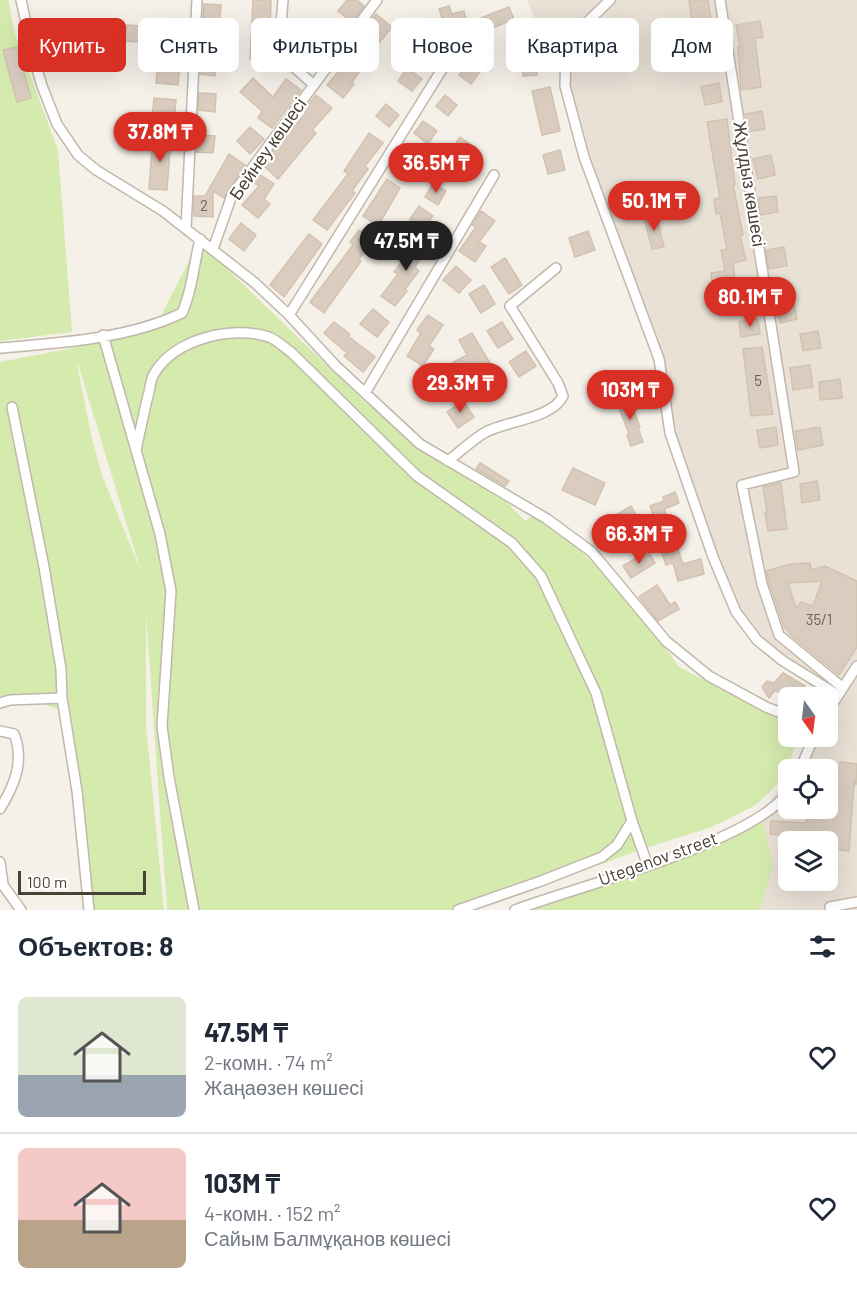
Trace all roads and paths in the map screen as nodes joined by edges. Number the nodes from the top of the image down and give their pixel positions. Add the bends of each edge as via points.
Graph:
1 (21, 0) edge
2 (197, 0) edge
3 (284, 0) edge
4 (377, 0) edge
5 (610, 0) edge
6 (720, 0) edge
7 (440, 72) edge
8 (314, 85) junction
9 (494, 175) dead end
10 (186, 229) junction
11 (200, 239) junction
12 (213, 249) junction
13 (556, 268) dead end
14 (289, 315) junction
15 (102, 335) junction
16 (0, 348) edge
17 (365, 393) junction
18 (12, 407) dead end
19 (136, 451) junction
20 (448, 461) junction
21 (857, 666) edge
22 (840, 692) junction
23 (838, 695) edge
24 (62, 698) junction
25 (0, 703) edge
26 (778, 712) edge
27 (0, 731) edge
28 (778, 803) edge
29 (0, 809) edge
30 (632, 821) junction
31 (0, 862) edge
32 (648, 866) junction
33 (2, 882) edge
34 (857, 902) edge
35 (830, 908) dead end
36 (21, 910) edge
37 (89, 910) edge
38 (195, 910) edge
39 (458, 910) edge
40 (515, 910) edge

1 - 10 street via 42,86 57,124 70,144 96,170
2 - 10 street
3 - 8 street, Бейнеу көшесі via 280,55
4 - 8 street, Бейнеу көшесі
5 - 22 street via 577,32 566,56 565,86 584,157 659,359 670,433 736,612 757,640 783,661
6 - 22 street, Жұлдыз көшесі via 794,472 742,485 762,584 779,635
7 - 14 street
8 - 12 street, Бейнеу көшесі via 232,195
9 - 17 street
10 - 11 street
11 - 12 street
11 - 15 street via 189,298 182,313 142,329
12 - 14 street
13 - 20 street via 510,306 558,383 563,396 559,404 486,432
14 - 17 street
15 - 16 street
15 - 19 street
17 - 20 street via 420,444
18 - 24 street via 44,567
19 - 30 street via 153,375 173,353 199,340 249,332 271,338 292,353 417,476 512,543 541,576 596,693
19 - 38 street via 160,534 171,591 162,726
20 - 26 street via 547,519 592,552 666,641 709,676
21 - 22 street
22 - 23 street
24 - 25 street
24 - 37 street via 77,791
27 - 29 street via 14,734 18,761 16,779
28 - 32 street, Utegenov street via 762,816 722,836
30 - 32 street
30 - 39 street via 616,845 602,857
31 - 33 street
32 - 40 street, Utegenov street
33 - 36 street
34 - 35 street

